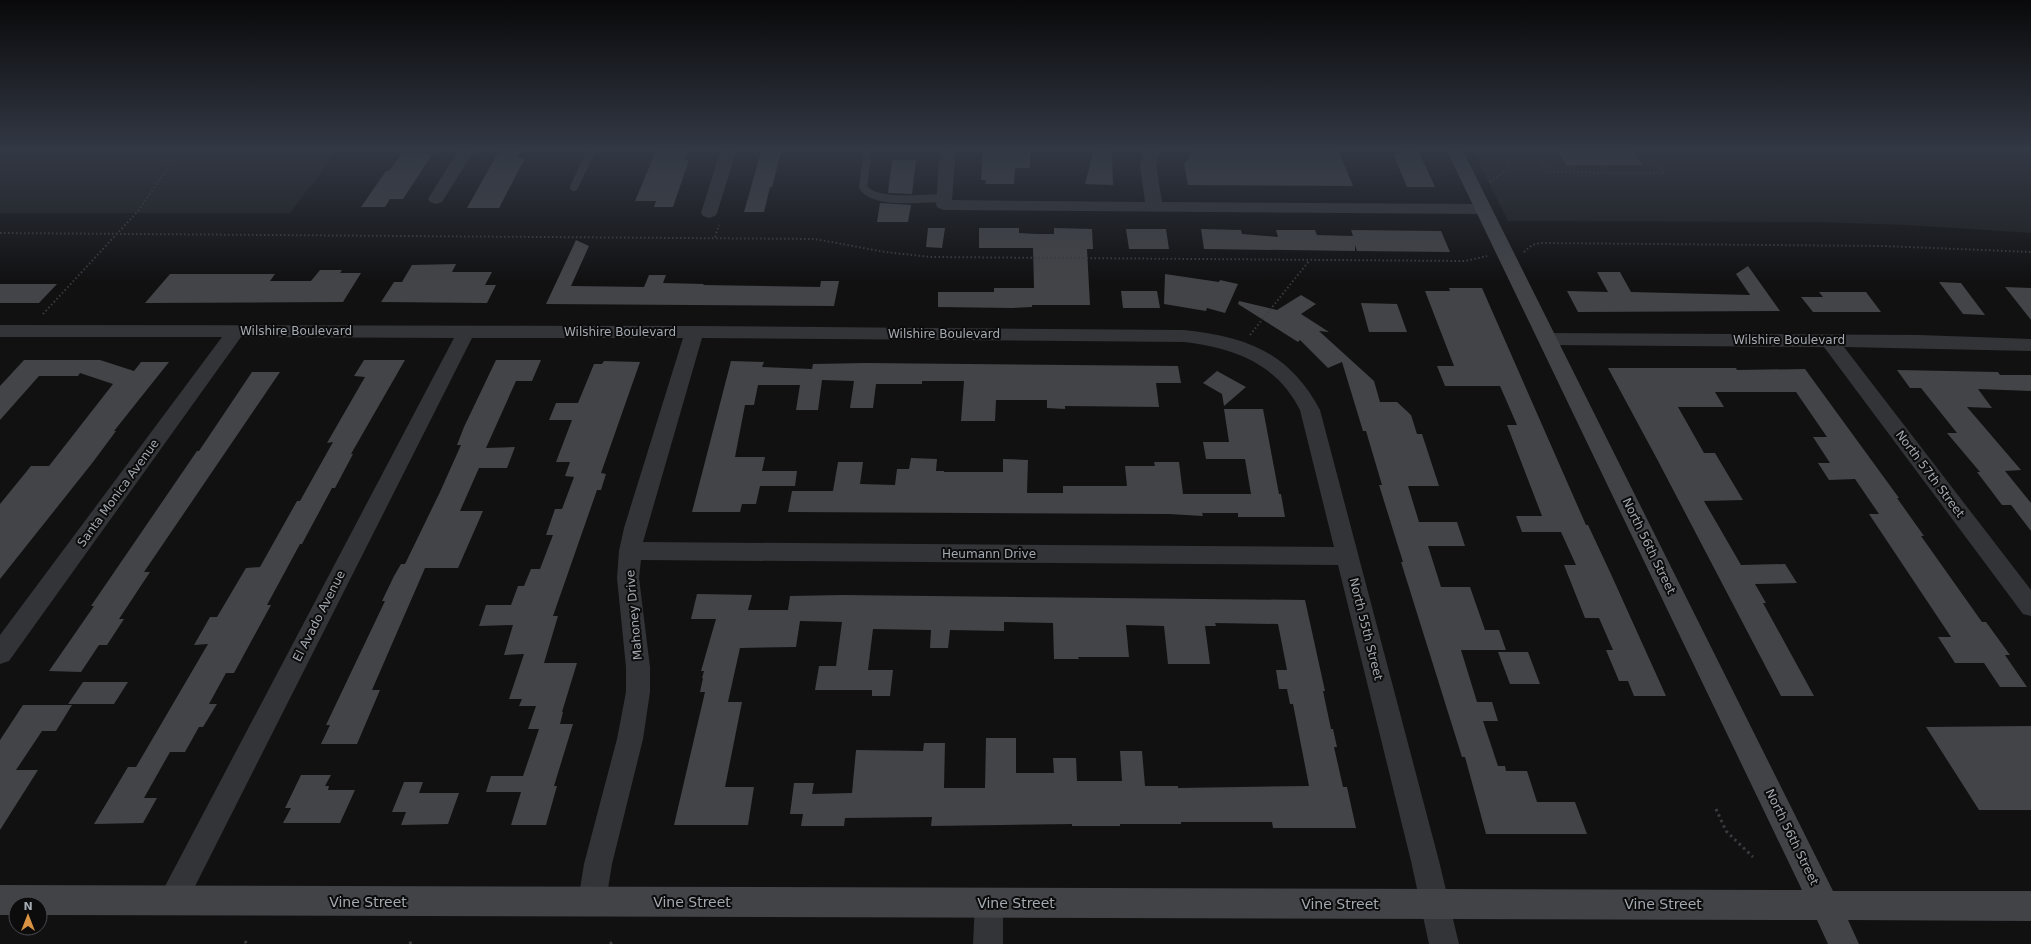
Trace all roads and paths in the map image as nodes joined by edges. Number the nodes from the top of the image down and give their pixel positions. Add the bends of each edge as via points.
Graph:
1 (150, 193) edge
2 (440, 193) edge
3 (715, 193) edge
4 (869, 193) edge
5 (945, 193) edge
6 (1152, 193) edge
7 (1475, 193) edge
8 (436, 199) dead end
9 (944, 202) junction
10 (1154, 206) junction
11 (1483, 209) junction
12 (709, 213) dead end
13 (0, 233) edge
14 (118, 234) junction
15 (1518, 252) dead end
16 (2031, 252) edge
17 (1494, 254) dead end
18 (1310, 260) junction
19 (39, 318) dead end
20 (236, 331) junction
21 (466, 332) junction
22 (694, 332) junction
23 (2, 333) edge
24 (1547, 339) junction
25 (1829, 340) junction
26 (1244, 342) junction
27 (2031, 345) edge
28 (630, 550) junction
29 (1347, 556) junction
30 (2031, 607) edge
31 (0, 654) edge
32 (1716, 809) dead end
33 (1753, 857) dead end
34 (0, 900) edge
35 (173, 900) junction
36 (592, 901) junction
37 (989, 903) junction
38 (1435, 904) junction
39 (1825, 905) junction
40 (2031, 906) edge
41 (614, 941) dead end
42 (610, 944) edge
43 (988, 944) edge
44 (1444, 944) edge
45 (1844, 944) edge

1 - 14 path
2 - 8 street
3 - 12 street
4 - 9 lane
5 - 9 street
6 - 10 street
7 - 11 main road, North 56th Street
9 - 10 street
10 - 11 street
11 - 24 main road, North 56th Street
13 - 14 path
14 - 18 path via 815,239 885,252 931,257
14 - 19 path
15 - 16 path via 1524,252 1532,245 1540,243 1885,246
17 - 18 path via 1465,261
18 - 26 path
20 - 21 street, Wilshire Boulevard
20 - 23 street, Wilshire Boulevard
20 - 31 street, Santa Monica Avenue
21 - 22 street, Wilshire Boulevard
21 - 35 street, El Avado Avenue
22 - 26 street, Wilshire Boulevard via 1184,336
22 - 28 street, Mahoney Drive
24 - 25 street, Wilshire Boulevard
24 - 39 main road, North 56th Street
25 - 27 street, Wilshire Boulevard via 1919,340
25 - 30 street, North 57th Street
26 - 29 street, North 55th Street via 1294,382 1306,400
28 - 29 street, Heumann Drive
28 - 36 street, Mahoney Drive via 628,578 638,666 638,692 630,739 598,864
29 - 38 street, North 55th Street
32 - 33 path via 1726,831
34 - 35 main road, Vine Street
35 - 36 main road, Vine Street
36 - 37 main road, Vine Street
37 - 38 main road, Vine Street
37 - 43 street
38 - 39 main road, Vine Street
38 - 44 street, North 55th Street
39 - 40 main road, Vine Street
39 - 45 main road, North 56th Street
41 - 42 path

